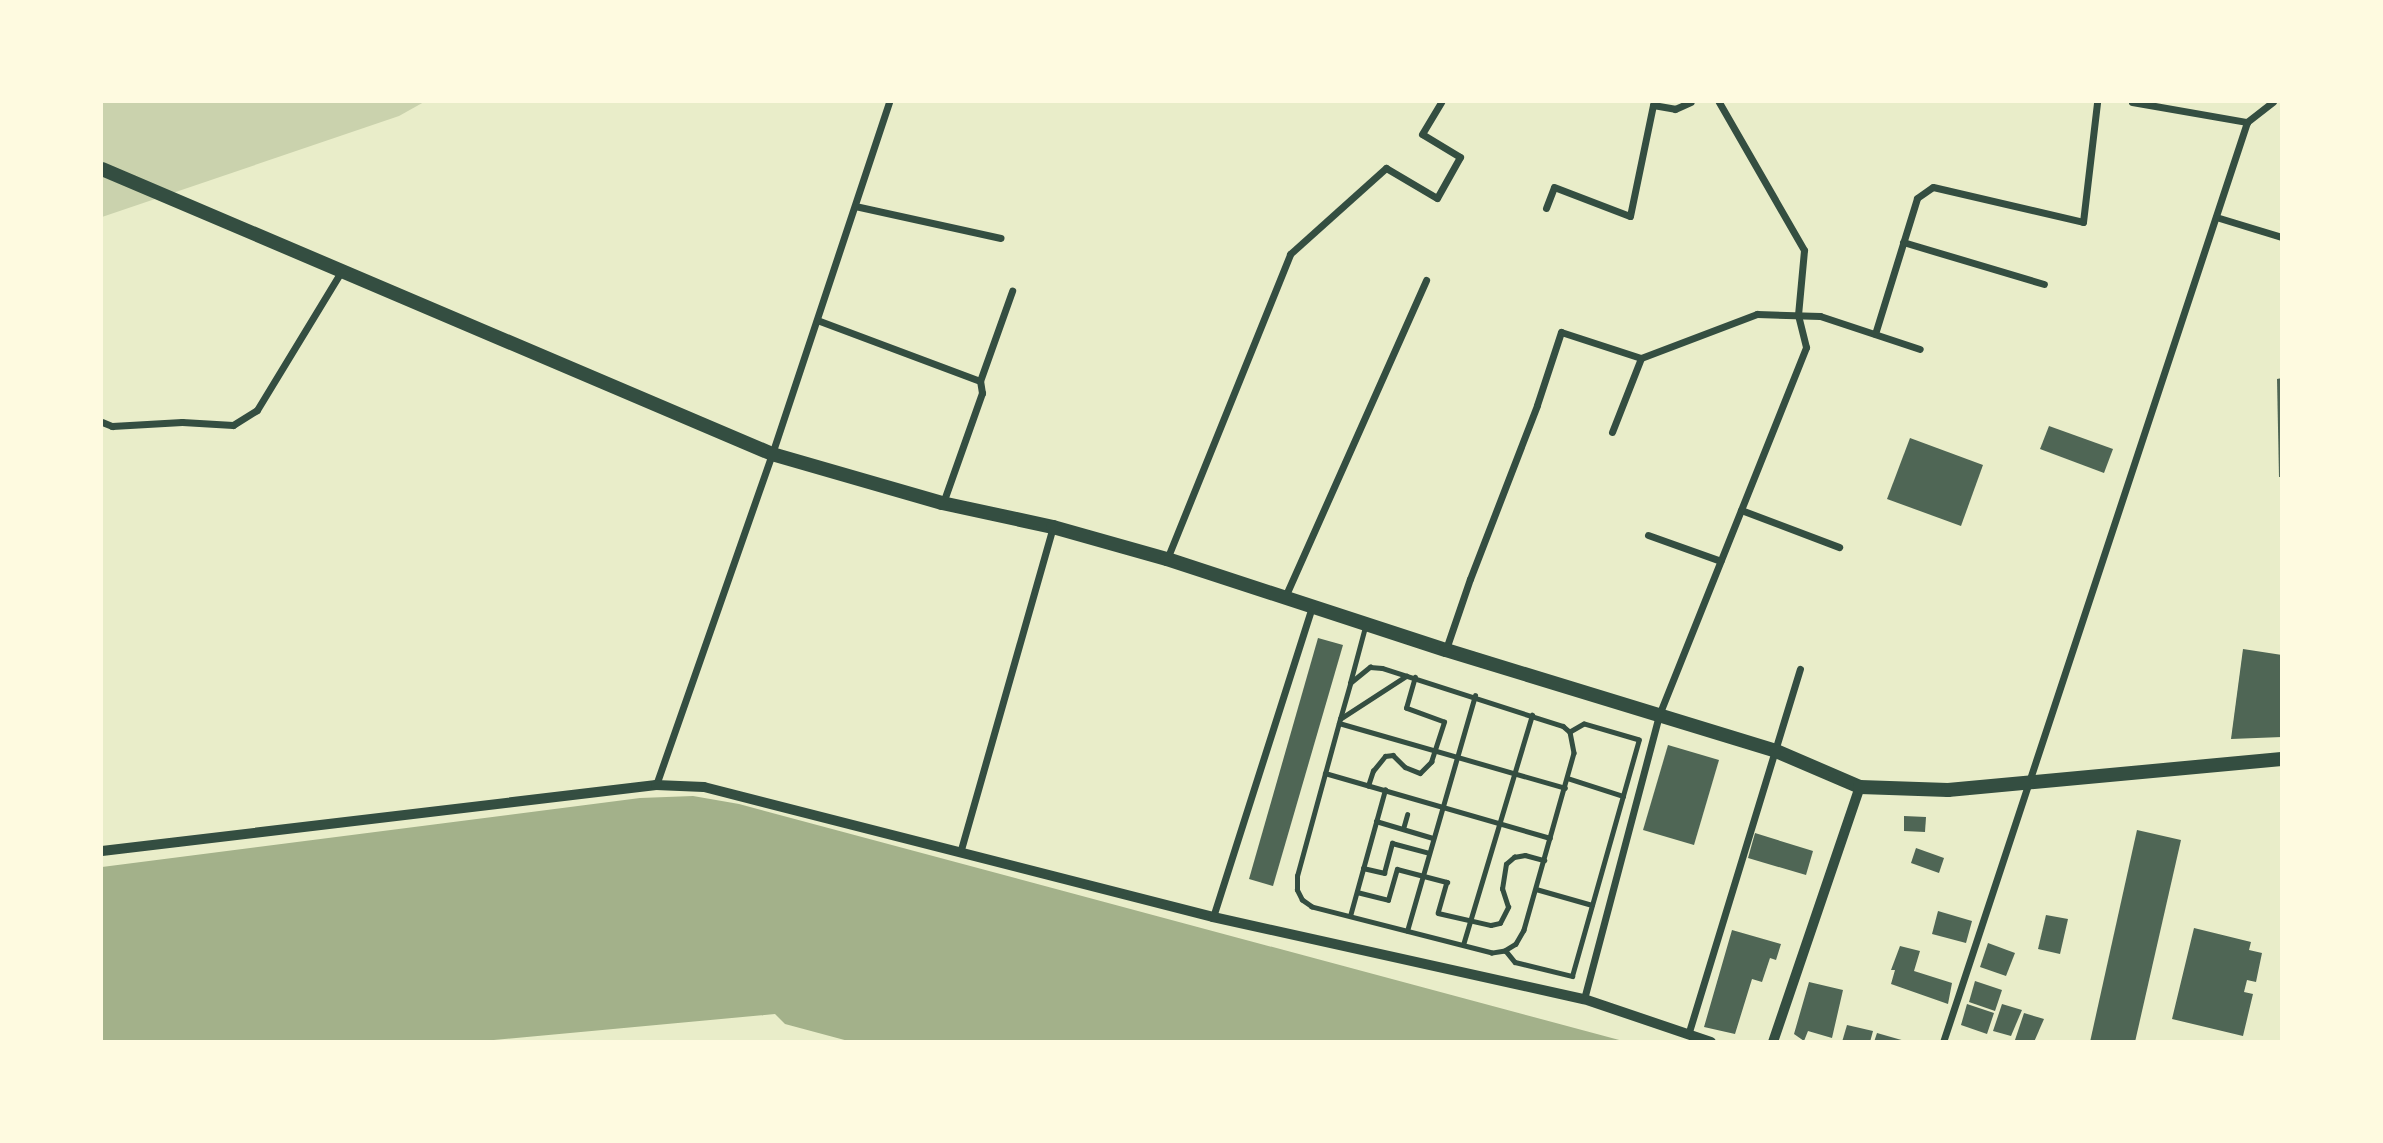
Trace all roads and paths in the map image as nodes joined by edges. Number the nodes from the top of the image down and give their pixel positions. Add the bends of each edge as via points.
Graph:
1 (889, 102) edge
2 (1441, 102) edge
3 (1691, 102) edge
4 (1719, 102) edge
5 (2097, 102) edge
6 (2132, 102) edge
7 (2273, 102) edge
8 (2246, 122) junction
9 (102, 169) edge
10 (855, 205) junction
11 (1546, 208) dead end
12 (2216, 217) junction
13 (2281, 237) edge
14 (1002, 238) dead end
15 (1903, 242) junction
16 (343, 269) junction
17 (1426, 281) dead end
18 (2044, 284) dead end
19 (1012, 291) dead end
20 (1798, 315) junction
21 (817, 320) junction
22 (1875, 334) junction
23 (1920, 349) dead end
24 (1641, 358) junction
25 (980, 382) junction
26 (102, 422) edge
27 (1612, 432) dead end
28 (772, 454) junction
29 (943, 503) junction
30 (1741, 510) junction
31 (1053, 527) junction
32 (1648, 535) dead end
33 (1839, 547) dead end
34 (1167, 559) junction
35 (1721, 561) junction
36 (1285, 597) junction
37 (1312, 605) junction
38 (1366, 622) junction
39 (1446, 650) junction
40 (1800, 669) dead end
41 (1407, 675) junction
42 (1415, 677) junction
43 (1350, 683) junction
44 (1475, 696) junction
45 (1532, 715) junction
46 (1659, 715) junction
47 (1339, 721) junction
48 (1570, 732) junction
49 (1776, 751) junction
50 (1435, 752) junction
51 (1457, 758) junction
52 (2281, 759) edge
53 (1325, 773) junction
54 (1514, 774) junction
55 (1567, 778) junction
56 (2030, 783) junction
57 (656, 785) junction
58 (1368, 786) junction
59 (1860, 787) junction
60 (1564, 788) junction
61 (1385, 790) junction
62 (1623, 796) junction
63 (1443, 807) junction
64 (1407, 815) dead end
65 (1376, 821) junction
66 (1499, 823) junction
67 (1402, 829) junction
68 (1433, 838) junction
69 (1550, 838) junction
70 (102, 850) edge
71 (960, 853) junction
72 (1429, 853) junction
73 (1544, 860) junction
74 (1363, 868) junction
75 (1423, 876) junction
76 (1535, 889) junction
77 (1357, 892) junction
78 (1592, 905) junction
79 (1350, 916) junction
80 (1213, 917) junction
81 (1470, 922) junction
82 (1407, 931) junction
83 (1463, 945) junction
84 (1505, 951) junction
85 (1584, 999) junction
86 (1688, 1035) junction
87 (1711, 1041) edge
88 (1773, 1041) edge
89 (1943, 1041) edge

1 - 10 street
2 - 34 street via 1422,134 1460,157 1437,198 1386,168 1290,254
3 - 11 street via 1675,109 1653,105 1630,216 1554,187
4 - 20 street via 1804,250
5 - 15 street via 2083,222 1933,187 1917,198
6 - 8 street
7 - 8 street
8 - 12 street
9 - 16 main road
10 - 14 street
10 - 21 street
12 - 13 street
12 - 56 street
15 - 18 street
15 - 22 street
16 - 26 street via 257,410 233,425 113,426
16 - 28 main road
17 - 36 street
19 - 25 street
20 - 22 street via 1820,316
20 - 24 street via 1757,314
20 - 30 street via 1806,348
21 - 25 street
21 - 28 street
22 - 23 street
24 - 27 street
24 - 39 street via 1561,332
25 - 29 street via 982,393
28 - 29 main road
28 - 57 street
29 - 31 main road
30 - 33 street
30 - 35 street
31 - 34 main road
31 - 71 street
32 - 35 street
34 - 36 main road
35 - 46 street
36 - 37 main road
37 - 38 main road
37 - 80 street
38 - 39 main road
38 - 43 lane
39 - 46 main road
40 - 49 street
41 - 42 lane
41 - 43 lane via 1370,667
41 - 47 lane
42 - 44 lane
42 - 50 lane via 1406,708 1444,722
43 - 47 lane
44 - 45 lane
44 - 51 lane
45 - 48 lane
45 - 54 lane
46 - 49 main road
46 - 85 street
47 - 50 lane
47 - 53 lane
48 - 55 lane via 1574,753
48 - 62 lane via 1584,724 1639,740
49 - 59 main road
49 - 86 street
50 - 51 lane
50 - 58 lane via 1420,773 1393,755 1385,756
51 - 54 lane
51 - 63 lane
52 - 56 main road
53 - 58 lane
53 - 79 lane via 1297,890 1312,907
54 - 60 lane
54 - 66 lane
55 - 60 lane
55 - 62 lane
56 - 59 main road via 1948,790
56 - 89 street
57 - 70 street
57 - 71 street via 704,787
58 - 61 lane
59 - 88 street
60 - 69 lane
61 - 63 lane
61 - 65 lane
62 - 78 lane
63 - 66 lane
63 - 68 lane
64 - 67 lane
65 - 67 lane
65 - 74 lane
66 - 69 lane
66 - 81 lane
67 - 68 lane
68 - 72 lane
69 - 73 lane
71 - 80 street
72 - 74 lane via 1392,843 1384,873
72 - 75 lane
73 - 76 lane
73 - 81 lane via 1514,857 1502,876 1506,915 1491,925
74 - 77 lane
75 - 77 lane via 1397,869 1388,900
75 - 81 lane via 1447,882 1438,913
75 - 82 lane
76 - 78 lane
76 - 84 lane via 1524,930
77 - 79 lane
78 - 84 lane via 1572,976 1515,961
79 - 82 lane
80 - 85 street
81 - 83 lane
82 - 83 lane
83 - 84 lane via 1492,953
85 - 86 street
86 - 87 street

